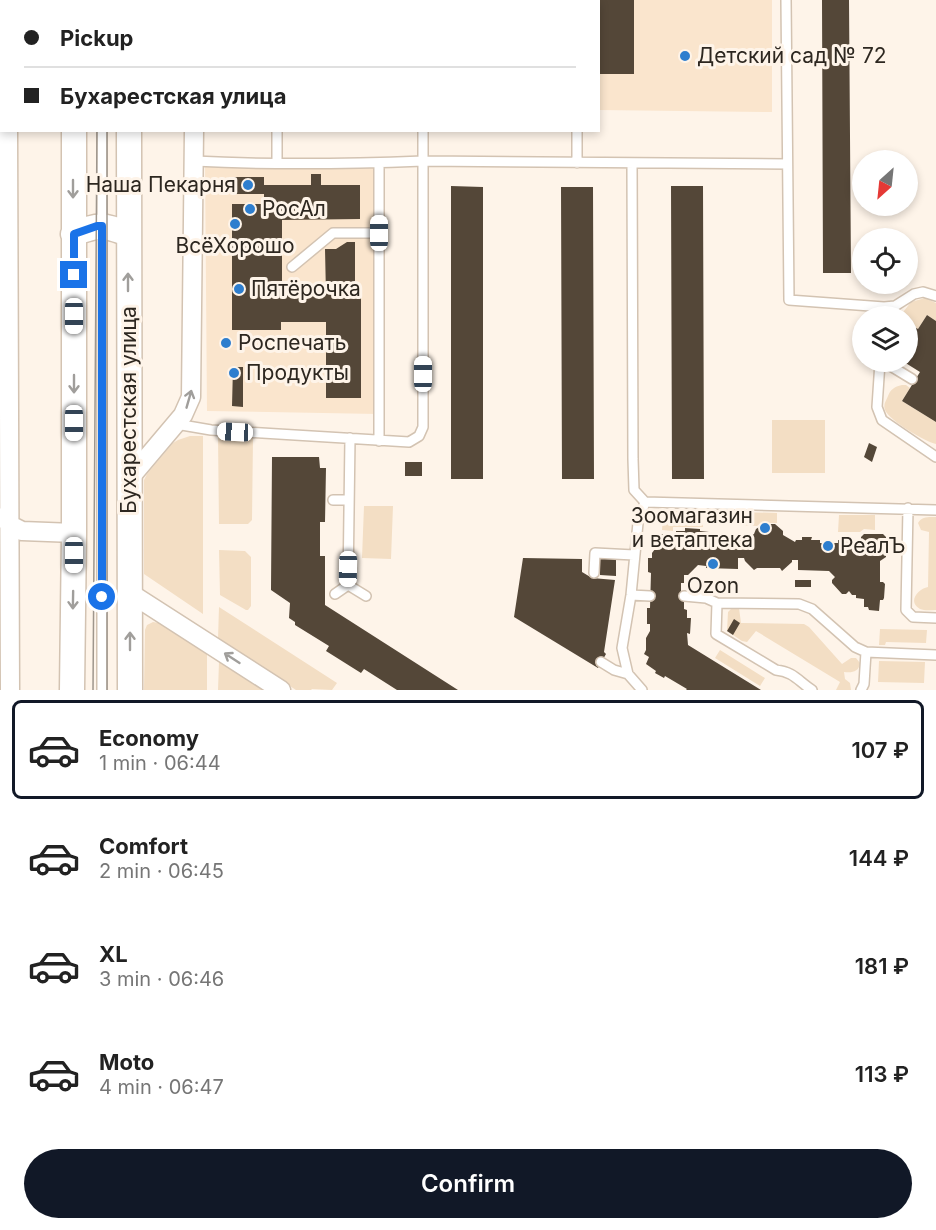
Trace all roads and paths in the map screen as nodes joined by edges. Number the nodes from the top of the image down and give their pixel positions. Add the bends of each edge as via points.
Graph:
1 (786, 0) edge
2 (8, 132) edge
3 (74, 132) edge
4 (102, 132) edge
5 (129, 132) edge
6 (194, 132) edge
7 (277, 132) edge
8 (423, 132) edge
9 (577, 132) edge
10 (194, 161) junction
11 (423, 162) junction
12 (277, 163) junction
13 (379, 163) junction
14 (577, 163) junction
15 (632, 163) junction
16 (787, 164) junction
17 (102, 226) junction
18 (379, 233) junction
19 (74, 234) junction
20 (128, 234) junction
21 (292, 267) dead end
22 (936, 296) edge
23 (895, 306) edge
24 (852, 308) edge
25 (881, 372) edge
26 (900, 372) edge
27 (912, 379) dead end
28 (176, 424) junction
29 (350, 438) junction
30 (379, 441) junction
31 (936, 457) edge
32 (129, 479) junction
33 (333, 500) dead end
34 (349, 500) junction
35 (645, 502) junction
36 (908, 508) junction
37 (936, 510) edge
38 (5, 519) edge
39 (74, 533) junction
40 (634, 555) junction
41 (594, 573) dead end
42 (348, 585) junction
43 (130, 592) junction
44 (335, 594) dead end
45 (366, 596) dead end
46 (631, 596) junction
47 (650, 596) dead end
48 (684, 596) dead end
49 (717, 603) junction
50 (936, 618) edge
51 (866, 652) junction
52 (936, 655) edge
53 (601, 662) dead end
54 (628, 674) junction
55 (10, 690) edge
56 (72, 690) edge
57 (102, 690) edge
58 (130, 690) edge
59 (281, 690) edge
60 (642, 690) edge
61 (812, 690) edge
62 (861, 690) edge

1 - 16 lane
2 - 38 street
3 -> 19 main road
4 - 17 lane
5 - 20 main road, Бухарестская улица
6 - 10 street
7 - 12 lane
8 - 11 lane
9 - 14 lane
10 - 12 lane
28 -> 10 street via 187,407 192,384
11 - 13 lane
11 - 14 lane
11 - 30 lane via 423,427 419,436 409,442
12 - 13 lane
13 - 18 lane
14 - 15 lane
15 - 16 lane
15 - 35 lane via 634,490
16 - 24 lane via 789,300
17 - 19 main road
17 - 20 main road
17 - 57 lane
18 - 21 lane via 333,233
18 - 30 lane
19 -> 39 main road
32 -> 20 main road, Бухарестская улица
22 - 23 lane via 914,294
25 - 31 lane via 877,407 882,420
26 - 27 lane
28 - 29 lane via 211,430
28 - 32 street
29 - 30 lane
29 - 34 lane
32 - 43 main road, Бухарестская улица
33 - 34 lane
34 - 42 lane
35 - 36 lane
35 - 40 lane
36 - 37 lane
36 - 50 lane via 906,610 913,617
38 - 39 street via 22,531
38 - 55 street
39 -> 56 main road
40 - 41 lane via 595,553
40 - 46 lane
42 - 44 lane
42 - 45 lane
58 -> 43 main road, Бухарестская улица
59 -> 43 street
46 - 47 lane
46 - 54 lane via 622,648
48 - 49 lane
49 - 51 lane via 799,604 812,609
49 - 61 lane via 716,634 776,670 794,675
51 - 52 lane
51 - 62 lane
53 - 54 lane
54 - 60 lane

